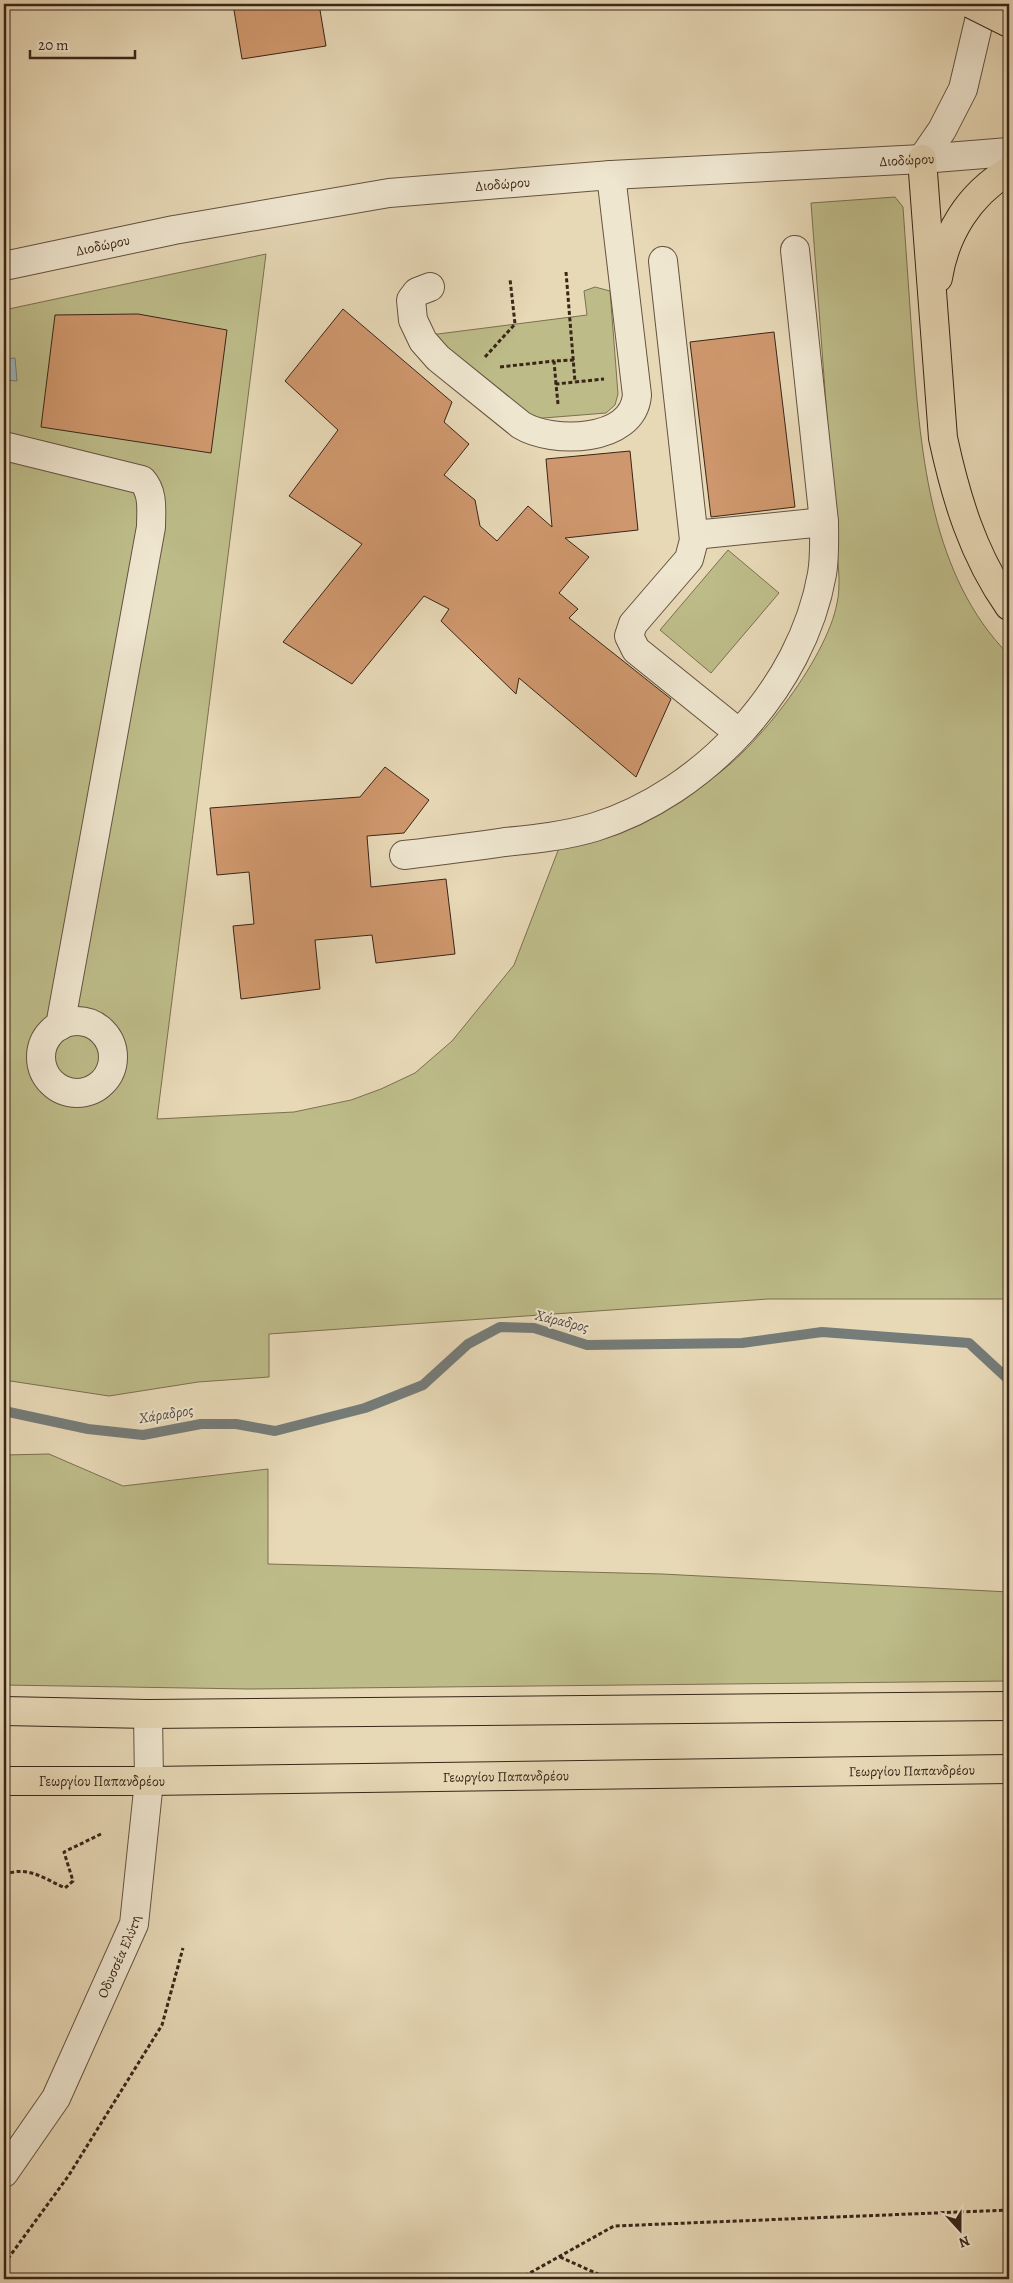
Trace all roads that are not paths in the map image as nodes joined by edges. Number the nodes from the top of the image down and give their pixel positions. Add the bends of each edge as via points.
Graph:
1 (971, 4) edge
2 (983, 4) edge
3 (1009, 23) edge
4 (1009, 152) edge
5 (922, 159) junction
6 (1009, 171) edge
7 (612, 175) junction
8 (795, 250) dead end
9 (663, 261) dead end
10 (4, 266) edge
11 (430, 287) dead end
12 (932, 314) junction
13 (4, 446) edge
14 (824, 522) junction
15 (694, 535) junction
16 (1009, 606) edge
17 (739, 733) junction
18 (404, 855) dead end
19 (60, 1026) dead end
20 (1009, 1706) edge
21 (4, 1711) edge
22 (148, 1714) junction
23 (1009, 1769) edge
24 (4, 1780) edge
25 (149, 1781) junction
26 (4, 2173) edge

1 - 3 main road, bridge
2 - 5 street via 963,89 942,130
4 - 5 street, Διοδώρου
5 - 7 street, Διοδώρου
5 - 12 main road
6 - 12 main road via 978,194 948,239
7 - 10 street, Διοδώρου via 389,194 174,230
7 - 11 street via 637,395 628,418 613,428 556,437 529,430 426,346 413,320 411,300 417,292
8 - 14 street
9 - 15 street
12 - 16 main road via 943,438 953,484 964,521 983,564
13 - 19 street via 142,480 147,485 151,500 151,527
14 - 15 street
14 - 17 street via 822,574 804,637 772,694
15 - 17 street via 689,559 633,624 630,639 636,650
17 - 18 street via 675,788 610,822 552,836
20 - 22 main road
21 - 22 main road
22 - 25 street, Οδυσσέα Ελύτη
23 - 25 main road, Γεωργίου Παπανδρέου
24 - 25 main road, Γεωργίου Παπανδρέου
25 - 26 street, Οδυσσέα Ελύτη via 134,1924 56,2098

